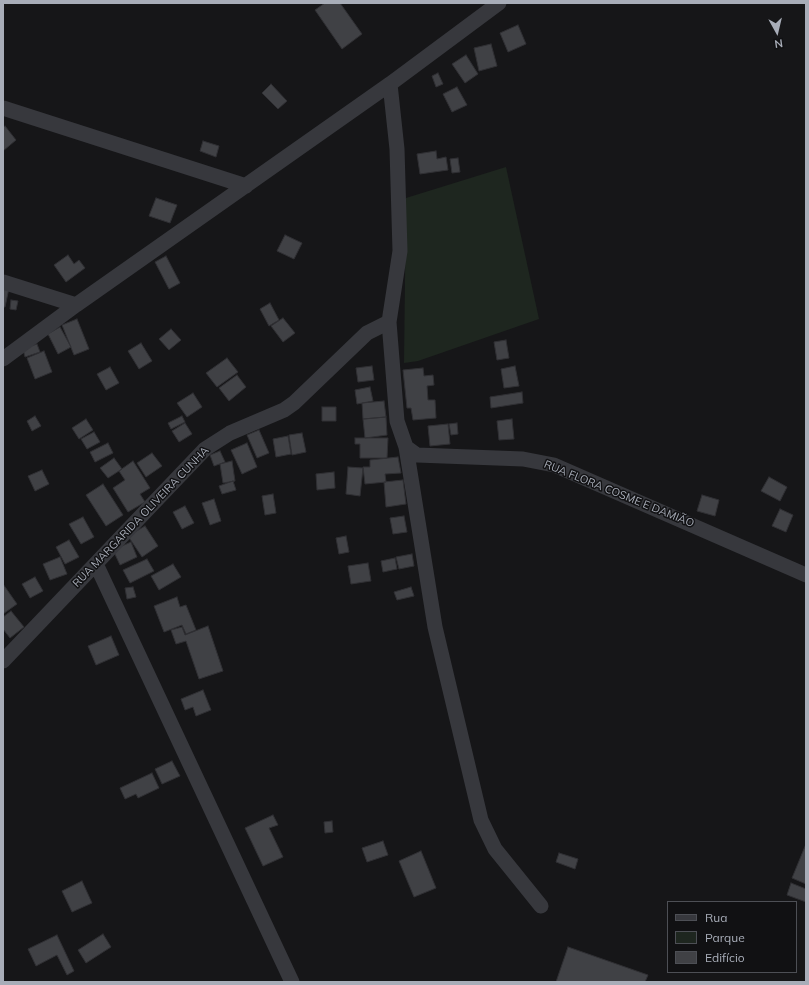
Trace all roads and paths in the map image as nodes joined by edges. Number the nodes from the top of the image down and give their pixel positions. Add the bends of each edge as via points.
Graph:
1 (499, 3) edge
2 (390, 84) junction
3 (3, 108) edge
4 (246, 186) junction
5 (3, 282) edge
6 (76, 305) junction
7 (389, 322) junction
8 (3, 358) edge
9 (406, 447) junction
10 (96, 564) junction
11 (806, 575) edge
12 (3, 661) edge
13 (541, 906) dead end
14 (292, 982) edge

1 - 2 street
2 - 4 street
2 - 7 street via 397,149 400,251
3 - 4 street
4 - 6 street
5 - 6 street
6 - 8 street
7 - 9 street via 397,421
7 - 10 street, RUA MARGARIDA OLIVEIRA CUNHA via 367,334 284,410 230,433 205,449
9 - 11 street, RUA FLORA COSME E DAMIÃO via 417,455 523,459 554,465
9 - 13 street via 435,627 481,820 495,849
10 - 12 street, RUA MARGARIDA OLIVEIRA CUNHA
10 - 14 street

